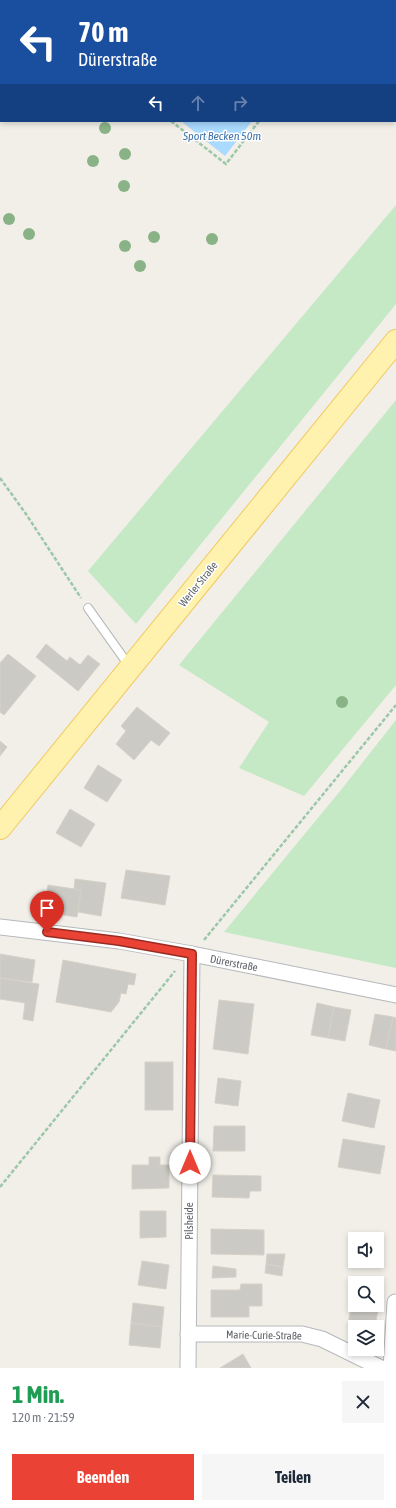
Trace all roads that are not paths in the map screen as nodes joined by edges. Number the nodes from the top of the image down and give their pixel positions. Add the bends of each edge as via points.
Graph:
1 (396, 341) edge
2 (88, 608) road end
3 (130, 668) junction
4 (0, 828) edge
5 (0, 927) edge
6 (192, 954) junction
7 (396, 995) edge
8 (395, 1302) dead end
9 (188, 1334) junction
10 (188, 1368) edge
11 (381, 1368) edge
12 (391, 1368) edge

1 - 3 main road, Werler Straße
2 - 3 lane
3 - 4 main road, Werler Straße
5 - 6 street, Dürerstraße via 119,941
6 - 7 street, Dürerstraße
6 - 9 street, Pilsheide
8 - 12 street
9 - 10 street, Pilsheide
9 - 11 street, Marie-Curie-Straße via 302,1334 322,1339

